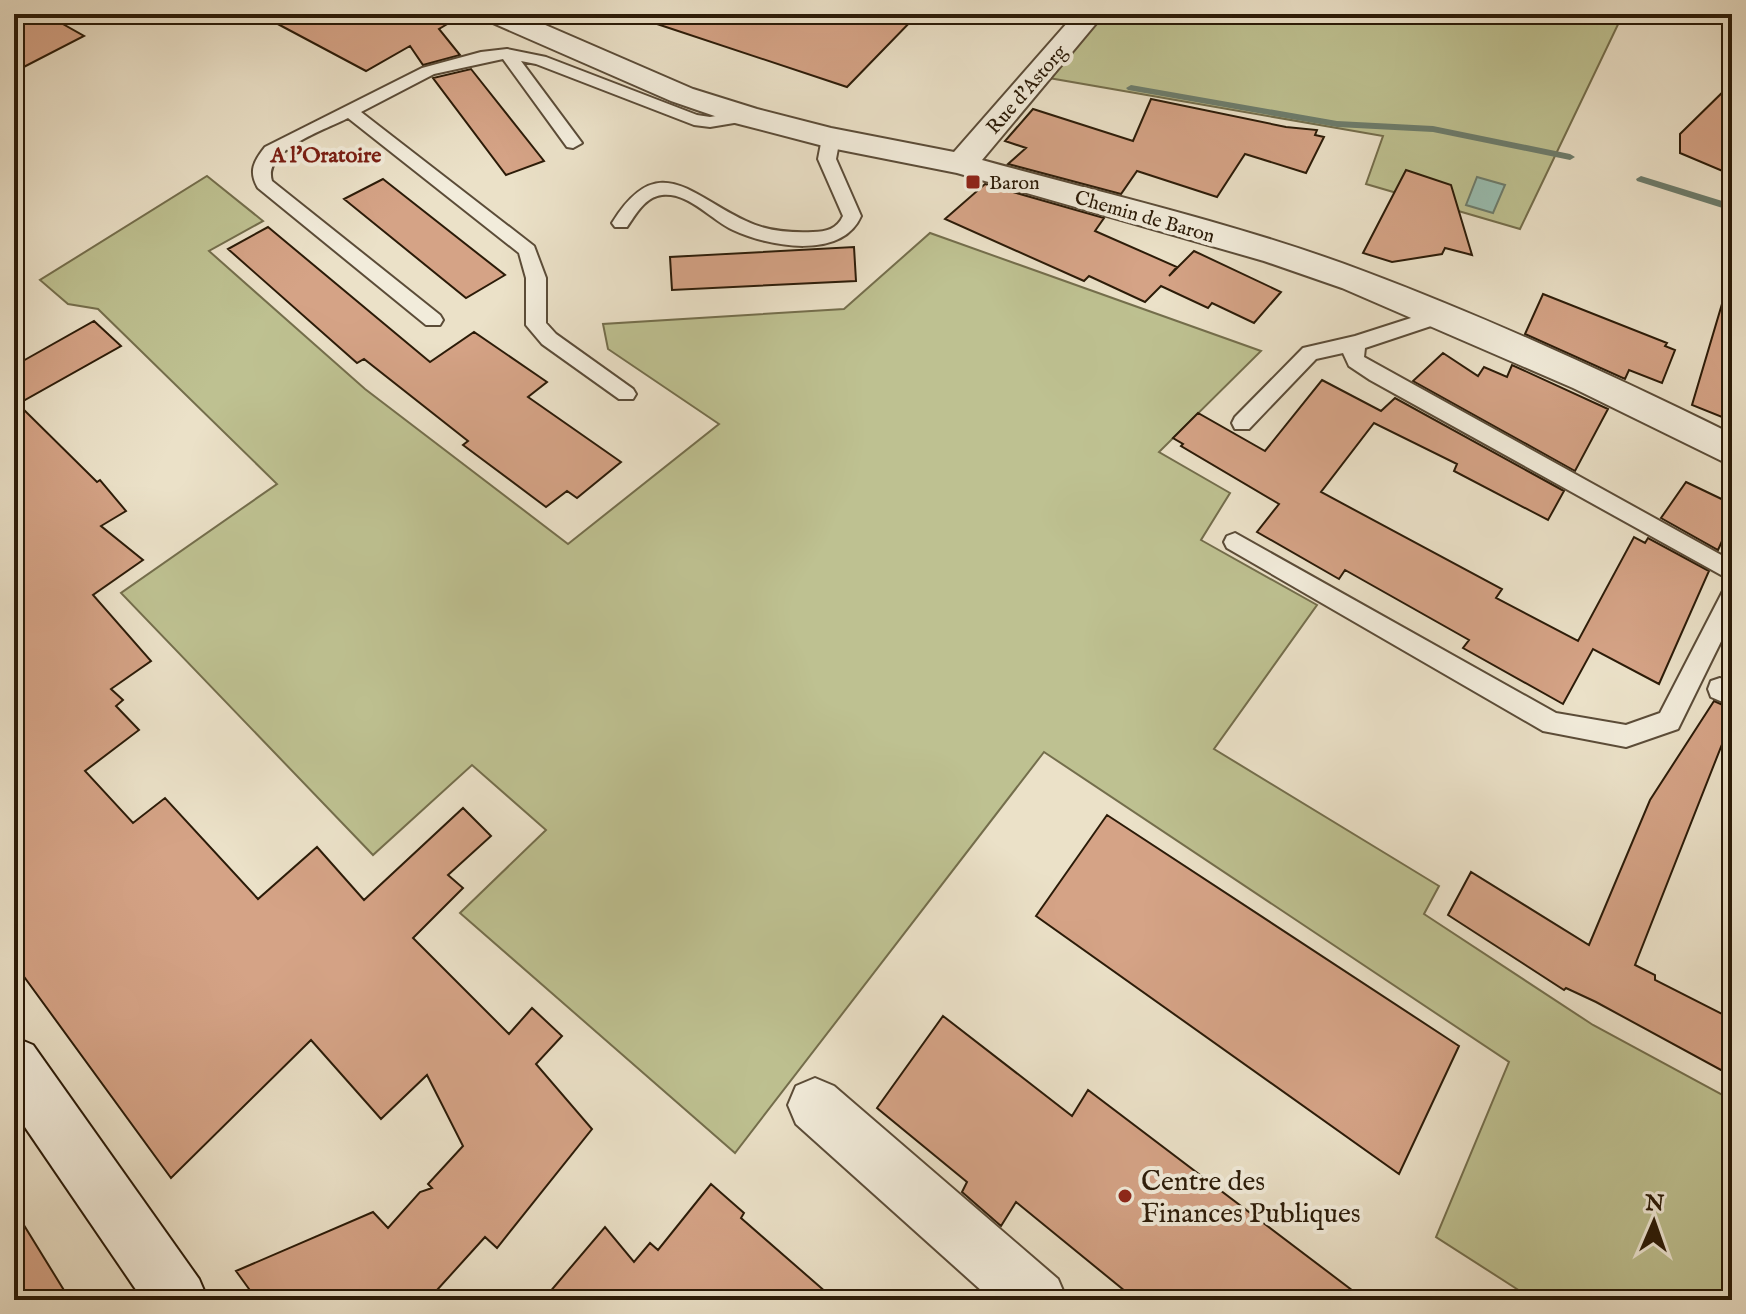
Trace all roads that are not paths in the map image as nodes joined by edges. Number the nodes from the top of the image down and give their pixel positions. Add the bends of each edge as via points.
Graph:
1 (496, 14) edge
2 (1090, 14) edge
3 (507, 54) junction
4 (349, 111) junction
5 (746, 116) junction
6 (831, 138) junction
7 (573, 143) dead end
8 (961, 164) junction
9 (621, 223) dead end
10 (1439, 316) junction
11 (433, 320) dead end
12 (1357, 343) junction
13 (626, 394) dead end
14 (1242, 423) dead end
15 (1732, 451) edge
16 (1235, 542) dead end
17 (1732, 572) edge
18 (1732, 596) edge
19 (14, 1064) edge
20 (815, 1105) dead end
21 (178, 1300) edge
22 (1037, 1300) edge

1 - 5 street, Chemin de Baron via 682,95
2 - 8 street, Rue d'Astorg
3 - 4 lane via 428,71
3 - 5 lane via 540,60 694,120
3 - 7 lane
4 - 11 lane via 271,151 259,173 264,184
4 - 13 lane via 527,250 536,278 536,325
5 - 6 street, Chemin de Baron
6 - 8 street, Chemin de Baron
6 - 9 lane via 827,159 852,216 844,232 791,238 743,228 670,189 635,199
8 - 10 street, Chemin de Baron via 1276,253
10 - 12 lane
10 - 15 street, Chemin de Baron via 1586,378
12 - 14 lane via 1310,353
12 - 17 lane via 1356,361 1377,375
16 - 18 lane via 1552,723 1626,736 1669,721
19 - 21 street
20 - 22 street

